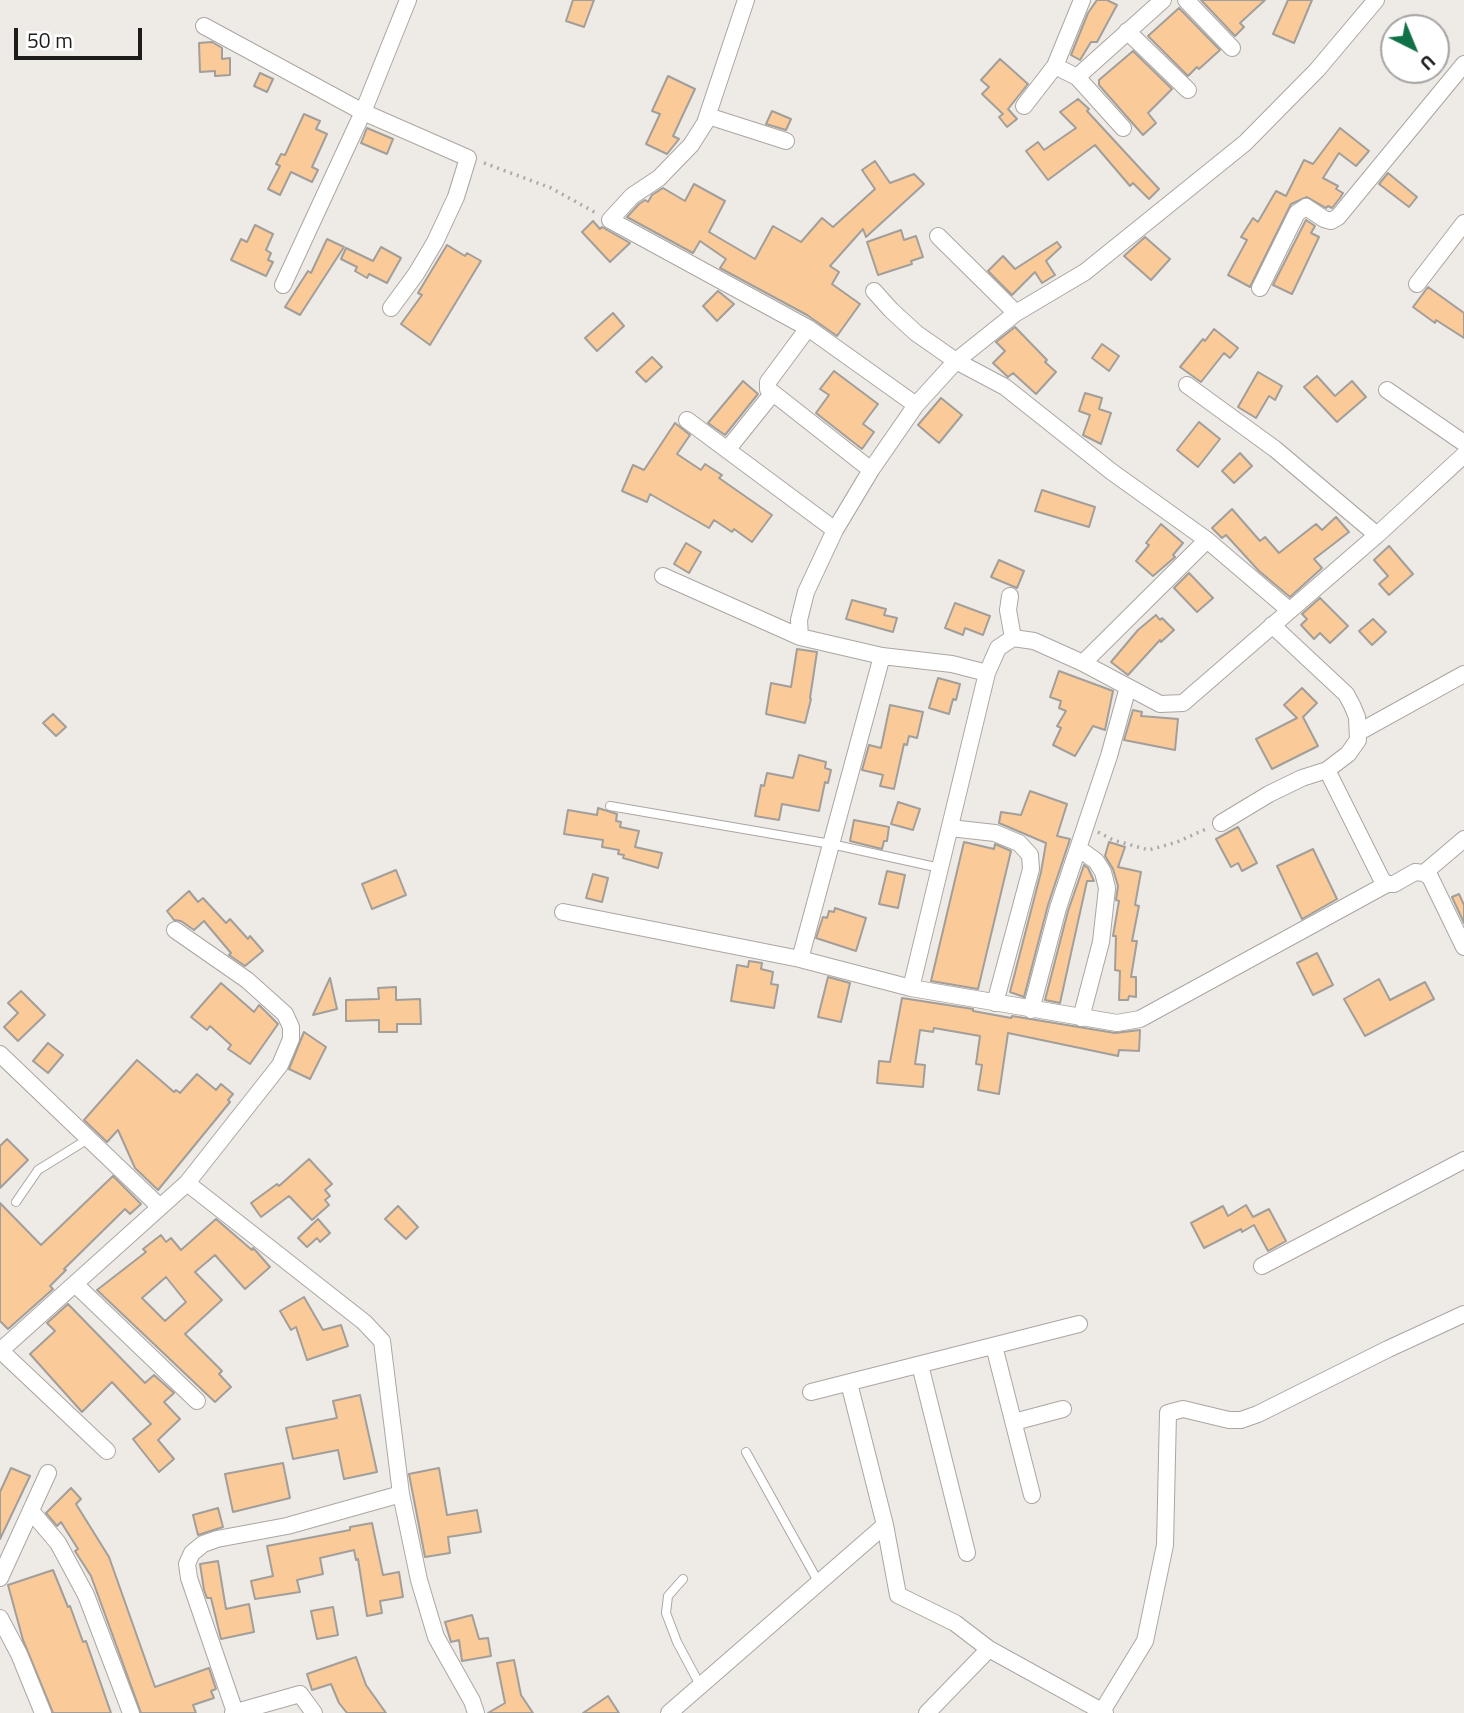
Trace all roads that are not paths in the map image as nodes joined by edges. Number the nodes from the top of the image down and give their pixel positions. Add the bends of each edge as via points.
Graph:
1 (408, 0) edge
2 (746, 0) edge
3 (1082, 0) edge
4 (1163, 0) edge
5 (1185, 0) edge
6 (1376, 0) edge
7 (204, 26) dead end
8 (1127, 31) junction
9 (1232, 48) dead end
10 (1464, 64) edge
11 (1055, 66) junction
12 (1077, 77) junction
13 (1188, 90) dead end
14 (1024, 106) dead end
15 (363, 112) junction
16 (708, 116) junction
17 (1123, 128) dead end
18 (786, 141) dead end
19 (1464, 223) edge
20 (938, 236) dead end
21 (1417, 284) dead end
22 (283, 285) dead end
23 (1261, 288) dead end
24 (874, 291) dead end
25 (391, 309) dead end
26 (1016, 313) junction
27 (808, 328) junction
28 (956, 361) junction
29 (1187, 385) dead end
30 (1387, 390) dead end
31 (772, 394) junction
32 (916, 405) junction
33 (687, 420) dead end
34 (1464, 443) edge
35 (727, 450) junction
36 (1464, 456) edge
37 (871, 470) junction
38 (835, 530) junction
39 (1377, 535) junction
40 (1207, 540) junction
41 (663, 576) dead end
42 (1010, 596) dead end
43 (1289, 610) junction
44 (1272, 625) junction
45 (800, 637) junction
46 (1013, 638) junction
47 (882, 656) junction
48 (1083, 663) junction
49 (987, 673) junction
50 (1464, 674) edge
51 (1128, 687) junction
52 (1359, 732) junction
53 (1327, 770) junction
54 (610, 806) dead end
55 (1221, 823) road end
56 (950, 828) junction
57 (1464, 839) edge
58 (831, 844) junction
59 (1077, 848) junction
60 (940, 868) junction
61 (1423, 873) junction
62 (1387, 884) junction
63 (563, 912) dead end
64 (176, 930) dead end
65 (1464, 947) edge
66 (800, 959) junction
67 (911, 988) junction
68 (995, 1003) junction
69 (1031, 1010) junction
70 (1081, 1017) junction
71 (0, 1054) edge
72 (88, 1139) junction
73 (1464, 1160) edge
74 (187, 1183) junction
75 (16, 1202) dead end
76 (160, 1207) junction
77 (1262, 1266) dead end
78 (75, 1284) junction
79 (1464, 1314) edge
80 (1079, 1324) dead end
81 (994, 1346) junction
82 (0, 1351) edge
83 (920, 1365) junction
84 (849, 1383) junction
85 (811, 1392) dead end
86 (197, 1401) dead end
87 (1063, 1409) dead end
88 (1014, 1422) junction
89 (107, 1451) dead end
90 (746, 1452) dead end
91 (48, 1473) dead end
92 (401, 1494) junction
93 (1032, 1494) dead end
94 (31, 1511) junction
95 (885, 1525) junction
96 (967, 1553) dead end
97 (0, 1578) edge
98 (683, 1579) dead end
99 (819, 1583) junction
100 (0, 1618) edge
101 (989, 1649) junction
102 (700, 1685) junction
103 (1103, 1712) edge
104 (43, 1713) edge
105 (131, 1713) edge
106 (234, 1713) edge
107 (314, 1713) edge
108 (476, 1713) edge
109 (669, 1713) edge
110 (928, 1713) edge

1 - 15 street
2 - 16 street
3 - 11 street
4 - 8 street
5 - 9 street
6 - 26 street via 1317,70 1245,143 1085,272
7 - 15 street
8 - 12 street
8 - 13 street
10 - 23 street via 1338,217 1324,219 1306,207 1297,213
11 - 12 street
11 - 14 street
12 - 17 street
15 - 22 street
15 - 25 street via 468,158 435,243
16 - 18 street
16 - 27 street via 691,145 610,220
19 - 21 street
20 - 26 street
24 - 28 street via 916,333
26 - 28 street
27 - 31 street via 768,382
27 - 32 street
28 - 32 street
28 - 40 street via 1005,387
29 - 39 street via 1275,449
30 - 34 street
31 - 35 street
31 - 37 street
32 - 37 street
33 - 35 street
35 - 38 street
36 - 39 street
37 - 38 street
38 - 45 street via 806,593
39 - 43 street
40 - 43 street
40 - 48 street
41 - 45 street
42 - 46 street
43 - 44 street
44 - 51 street via 1184,703 1160,704
44 - 52 street via 1346,694
45 - 47 street
46 - 48 street via 1034,641
46 - 49 street via 998,649
47 - 49 street
47 - 58 street
48 - 51 street
49 - 56 street
50 - 52 street
51 - 59 street
52 - 53 street via 1355,747
53 - 55 street via 1269,794
53 - 62 street
54 - 58 lane
56 - 60 street
56 - 68 street via 995,833 1018,843 1030,855 1031,869
57 - 61 street
58 - 60 lane
58 - 66 street
59 - 69 street
59 - 70 street via 1096,861 1107,888 1101,942
60 - 67 street
61 - 62 street
61 - 65 street via 1430,877
62 - 70 street via 1140,1018 1117,1023
63 - 66 street
64 - 74 street via 247,979 285,1014 291,1027 280,1065
66 - 67 street
67 - 68 street
68 - 69 street
69 - 70 street
71 - 72 street
72 - 75 lane via 38,1170
72 - 76 street
73 - 77 street
74 - 76 street
74 - 92 street via 379,1336
76 - 78 street
78 - 82 street
78 - 86 street
79 - 103 street via 1258,1415 1229,1420 1183,1409 1168,1413 1166,1545 1144,1641
80 - 81 street
81 - 83 street
81 - 88 street
82 - 89 street
83 - 84 street
83 - 96 street
84 - 85 street
84 - 95 street
87 - 88 street
88 - 93 street
90 - 99 lane
91 - 94 street
92 - 106 street via 287,1526 217,1539 192,1553 187,1563 189,1578
92 - 108 street via 436,1637
94 - 97 street
94 - 105 street via 58,1543 86,1595
95 - 99 street
95 - 101 street via 898,1595 955,1623
98 - 102 lane via 668,1596 666,1613
99 - 102 street
100 - 104 street
101 - 103 street
101 - 110 street
102 - 109 street
106 - 107 street via 300,1695

